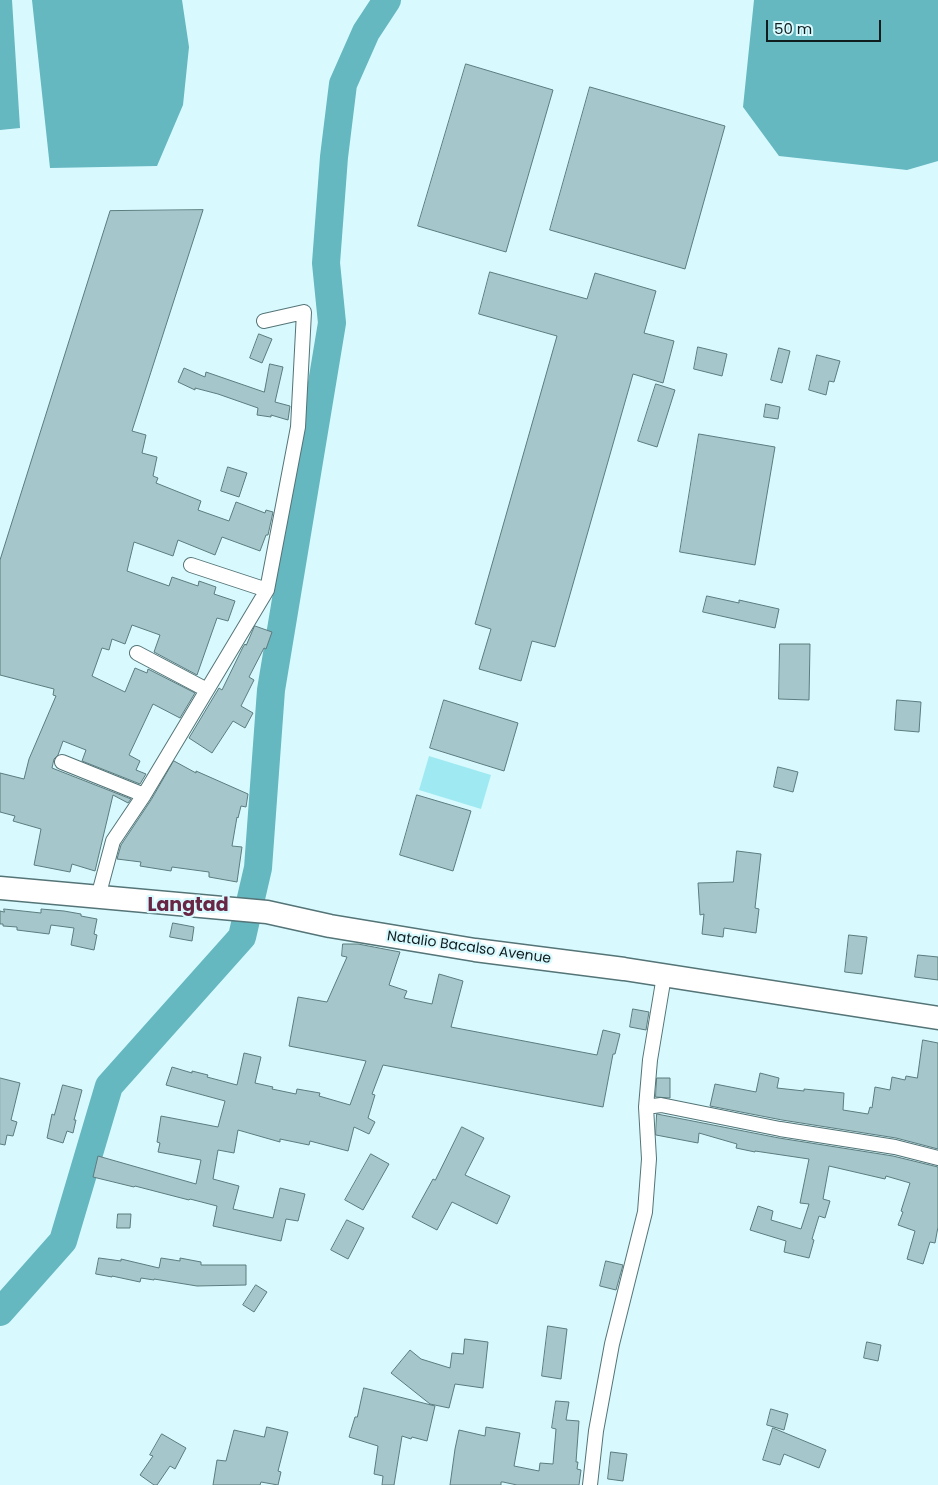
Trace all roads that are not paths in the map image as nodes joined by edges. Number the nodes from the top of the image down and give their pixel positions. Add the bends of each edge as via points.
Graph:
1 (264, 321) dead end
2 (191, 565) dead end
3 (267, 590) junction
4 (137, 653) dead end
5 (208, 690) junction
6 (62, 762) dead end
7 (144, 795) junction
8 (0, 888) edge
9 (98, 897) junction
10 (664, 976) junction
11 (938, 1018) edge
12 (646, 1107) junction
13 (938, 1158) edge
14 (590, 1485) edge

1 - 3 street via 304,312 298,427
2 - 3 street
3 - 5 street
4 - 5 street
5 - 7 street
6 - 7 street
7 - 9 street via 113,841
8 - 9 highway, Natalio Bacalso Avenue
9 - 10 highway, Natalio Bacalso Avenue via 267,912 475,950
10 - 11 highway, Natalio Bacalso Avenue
10 - 12 street
12 - 13 street via 661,1105 780,1129 896,1147
12 - 14 street via 650,1159 645,1212 612,1344

